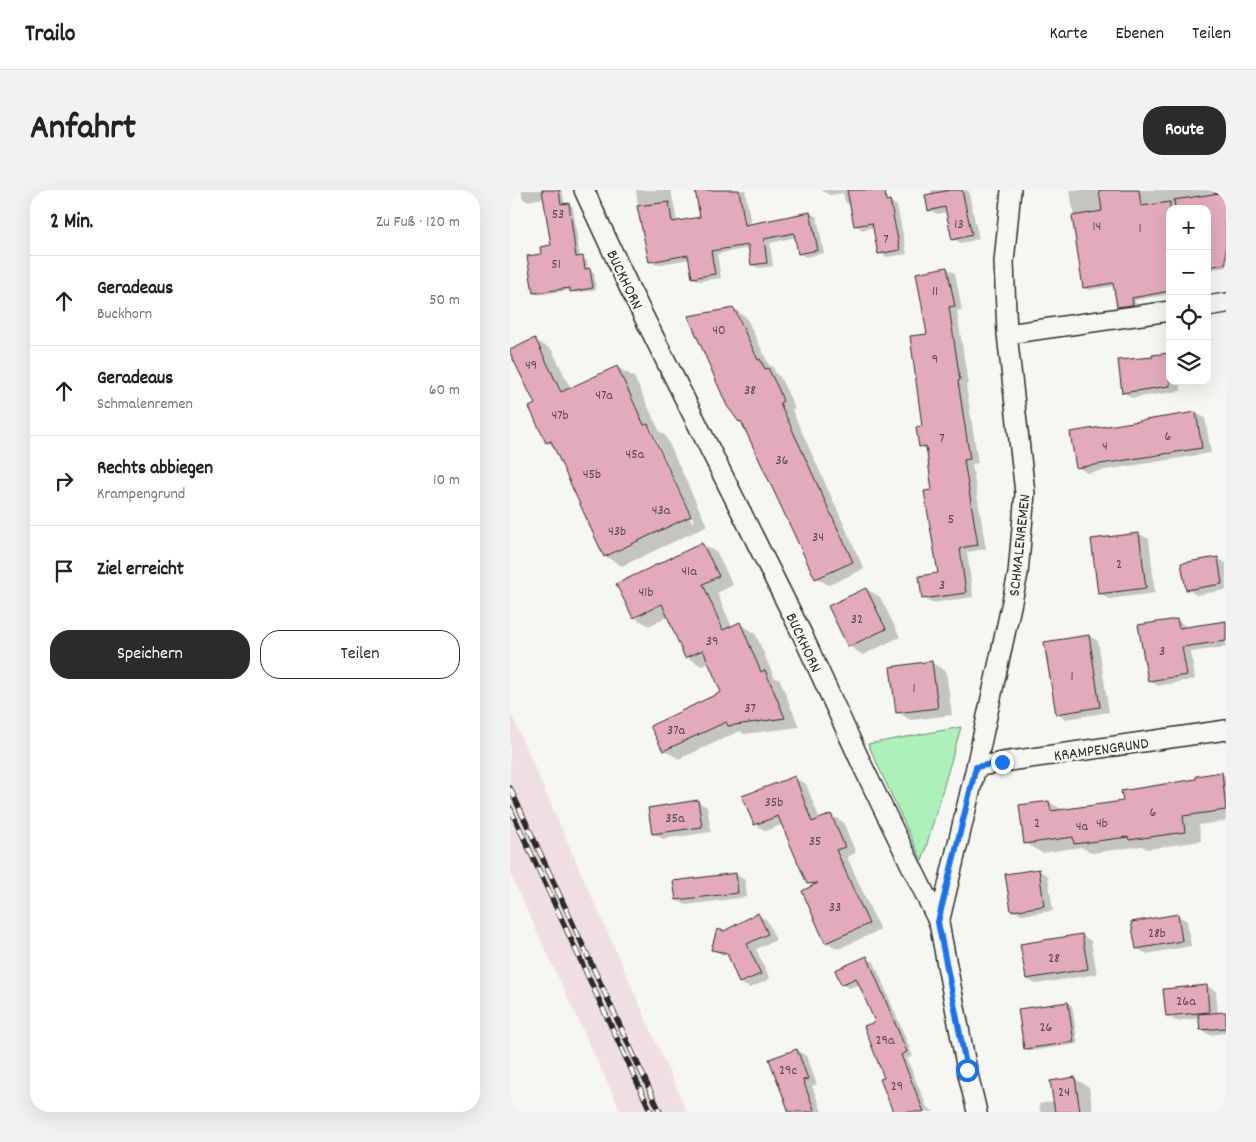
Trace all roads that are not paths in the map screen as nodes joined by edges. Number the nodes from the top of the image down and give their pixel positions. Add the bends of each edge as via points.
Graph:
1 (584, 190) edge
2 (1011, 190) edge
3 (1226, 303) edge
4 (1211, 305) edge
5 (1166, 312) edge
6 (1007, 334) junction
7 (1226, 730) edge
8 (976, 767) junction
9 (938, 922) junction
10 (977, 1112) edge

1 - 9 street, BUCKHORN via 802,634
2 - 6 street, SCHMALENREMEN via 1004,262
3 - 4 street
5 - 6 street
6 - 8 street, SCHMALENREMEN via 1025,493 1018,574
7 - 8 street, KRAMPENGRUND
8 - 9 street, SCHMALENREMEN
9 - 10 street, BUCKHORN

